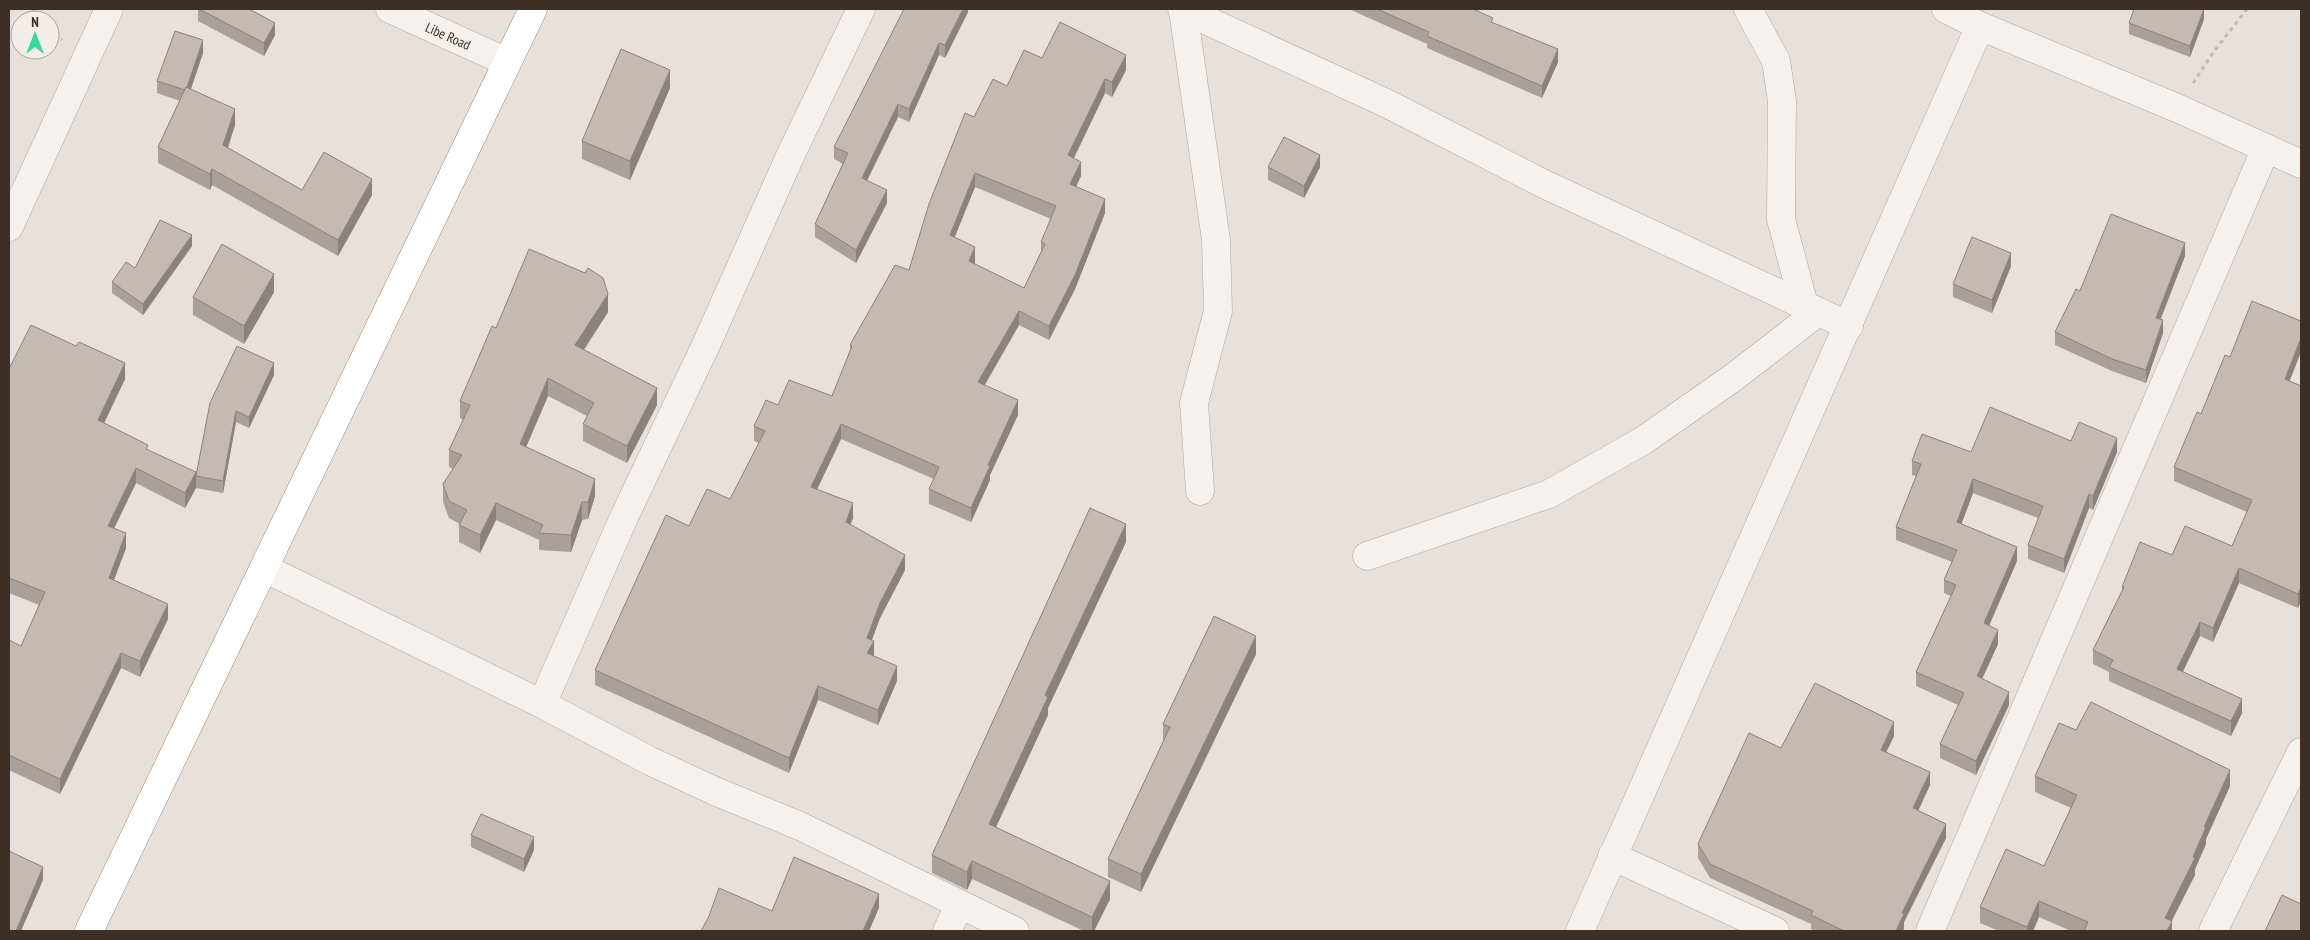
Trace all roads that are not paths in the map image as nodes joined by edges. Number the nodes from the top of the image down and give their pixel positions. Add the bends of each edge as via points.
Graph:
1 (108, 9) edge
2 (390, 9) edge
3 (533, 9) edge
4 (862, 9) edge
5 (1182, 9) edge
6 (1748, 9) edge
7 (1946, 9) edge
8 (1980, 26) junction
9 (506, 62) junction
10 (2266, 148) junction
11 (2301, 164) edge
12 (9, 227) edge
13 (1811, 309) junction
14 (1849, 326) junction
15 (1200, 490) dead end
16 (1367, 556) dead end
17 (264, 568) junction
18 (542, 704) junction
19 (2301, 752) edge
20 (1612, 856) junction
21 (960, 904) junction
22 (89, 931) edge
23 (947, 931) edge
24 (1015, 931) edge
25 (1580, 931) edge
26 (1775, 931) edge
27 (1930, 931) edge
28 (2213, 931) edge

1 - 12 street
2 - 9 street, Libe Road
3 - 9 highway
4 - 18 street via 791,154
5 - 13 street via 1388,104 1544,184
5 - 15 street via 1216,240 1218,311 1194,403
6 - 13 street via 1776,60 1782,101 1781,219
7 - 8 street
8 - 10 street
8 - 14 street
9 - 17 highway
10 - 11 street
10 - 27 street
13 - 14 street
13 - 16 street via 1734,377 1644,440 1549,494
14 - 20 street
17 - 18 street
17 - 22 highway
18 - 21 street via 650,761 800,826
19 - 28 street
20 - 25 street
20 - 26 street
21 - 23 street
21 - 24 street

